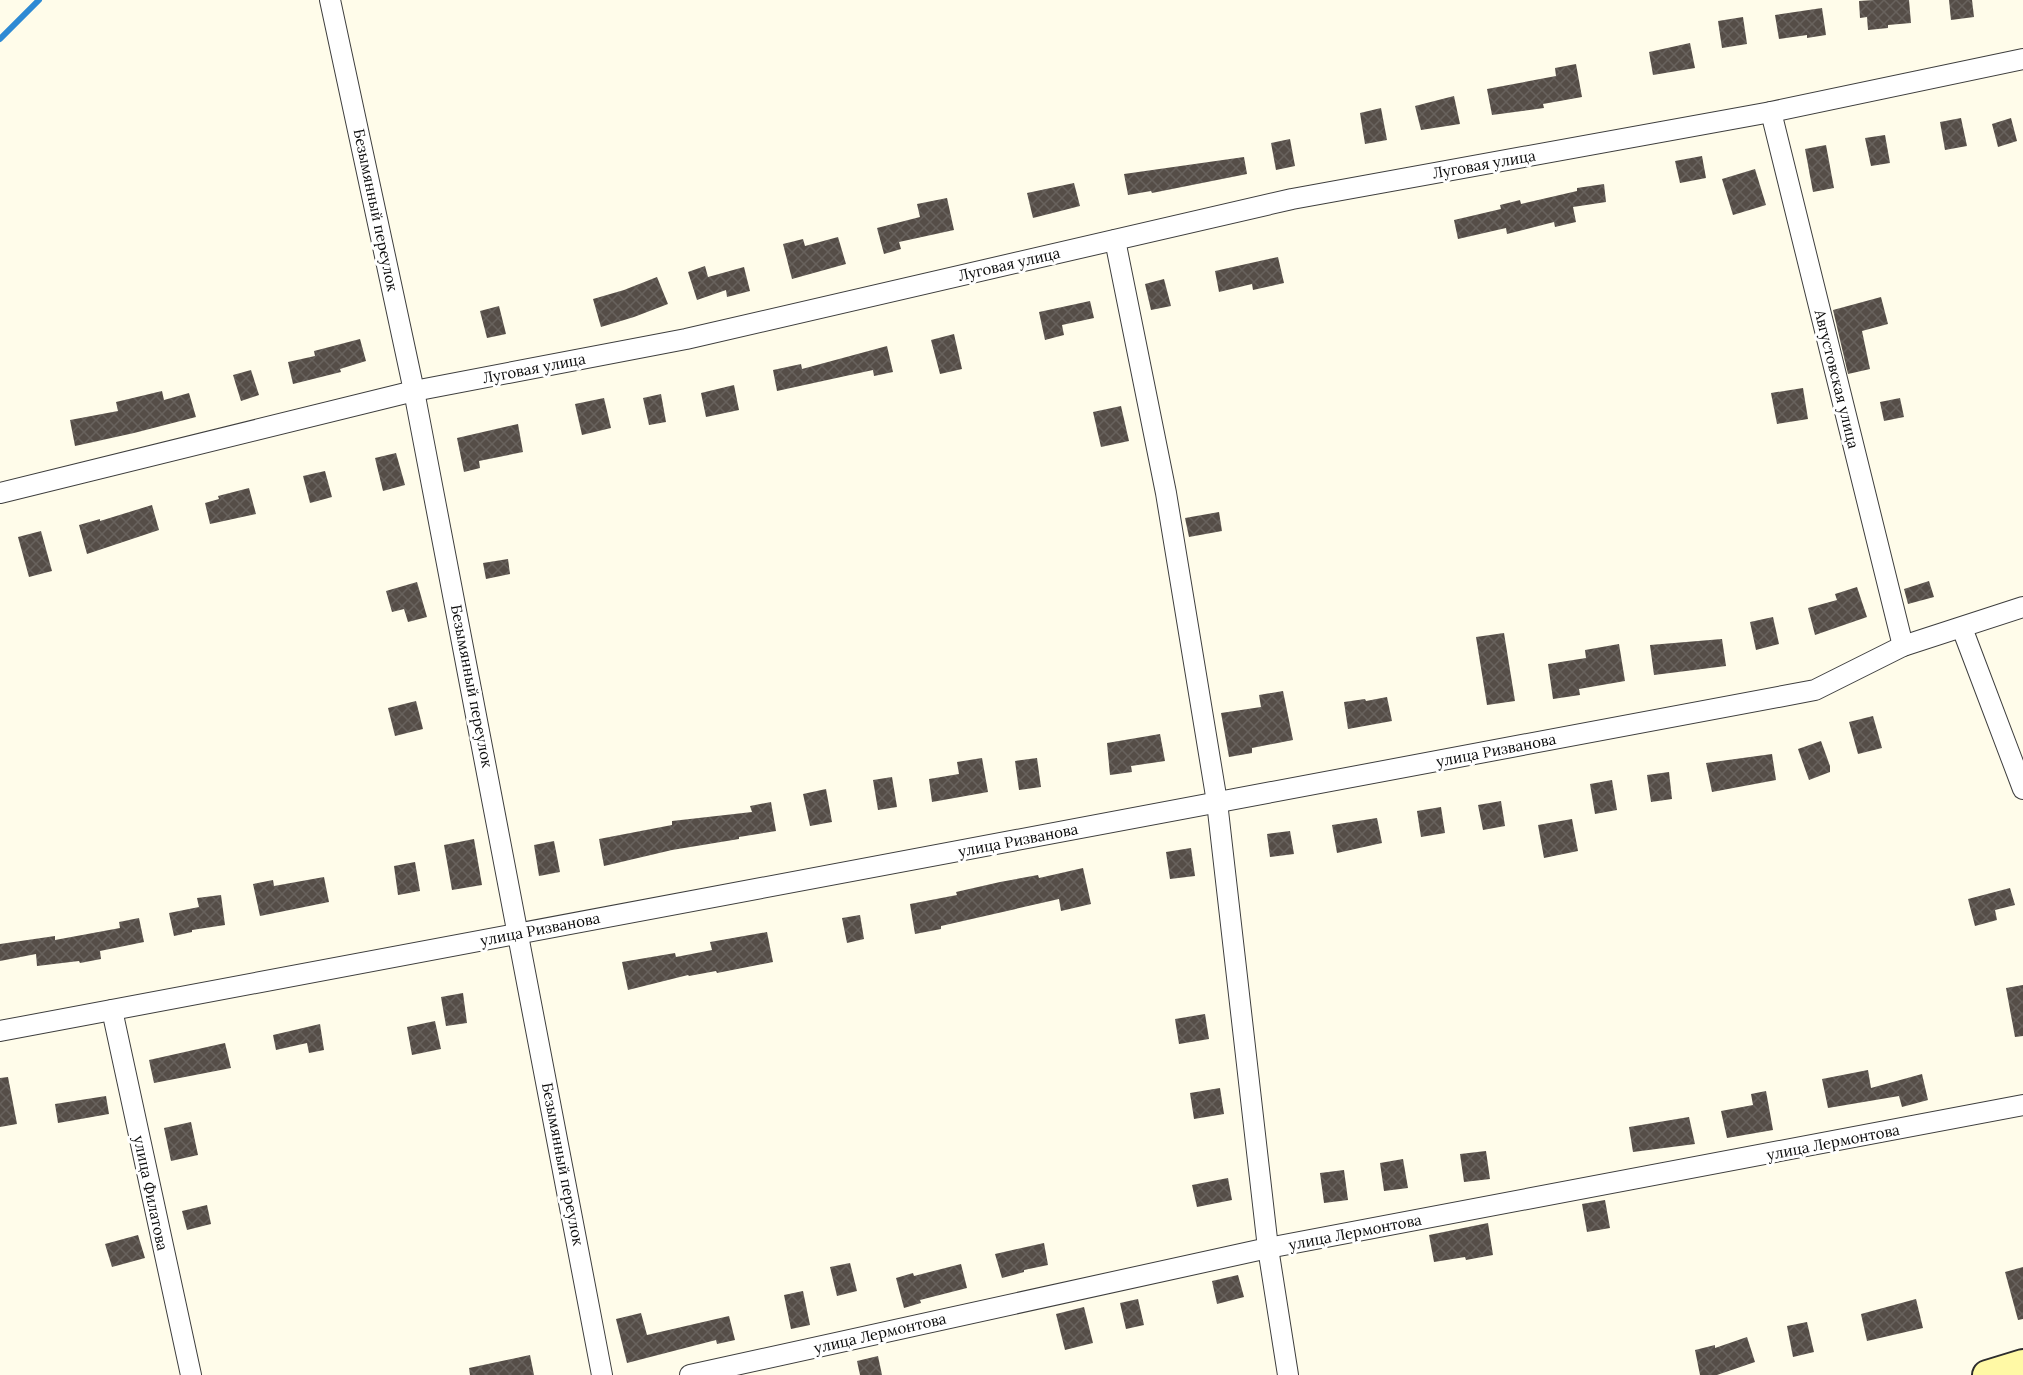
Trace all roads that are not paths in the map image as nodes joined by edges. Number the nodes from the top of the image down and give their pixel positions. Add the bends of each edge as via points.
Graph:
1 (330, 0) edge
2 (2023, 59) edge
3 (1771, 112) junction
4 (1115, 240) junction
5 (414, 391) junction
6 (0, 493) edge
7 (2023, 607) edge
8 (1962, 628) junction
9 (1904, 646) junction
10 (2023, 789) edge
11 (1217, 802) junction
12 (519, 933) junction
13 (112, 1010) junction
14 (0, 1031) edge
15 (2023, 1105) edge
16 (1268, 1248) junction
17 (2023, 1364) edge
18 (191, 1375) edge
19 (602, 1375) edge
20 (690, 1375) edge
21 (1288, 1375) edge
22 (1987, 1375) edge

1 - 5 street, Безымянный переулок
2 - 3 street, Луговая улица
3 - 4 street, Луговая улица via 1292,199
3 - 9 street, Августовская улица
4 - 5 street, Луговая улица via 686,339
4 - 11 street via 1166,493
5 - 6 street, Луговая улица
5 - 12 street, Безымянный переулок
7 - 8 street, улица Ризванова
8 - 9 street, улица Ризванова
8 - 10 street
9 - 11 street, улица Ризванова via 1815,690
11 - 12 street, улица Ризванова
11 - 16 street
12 - 13 street, улица Ризванова
12 - 19 street, Безымянный переулок
13 - 14 street, улица Ризванова
13 - 18 street, улица Филатова
15 - 16 street, улица Лермонтова
16 - 20 street, улица Лермонтова
16 - 21 street
17 - 22 street

